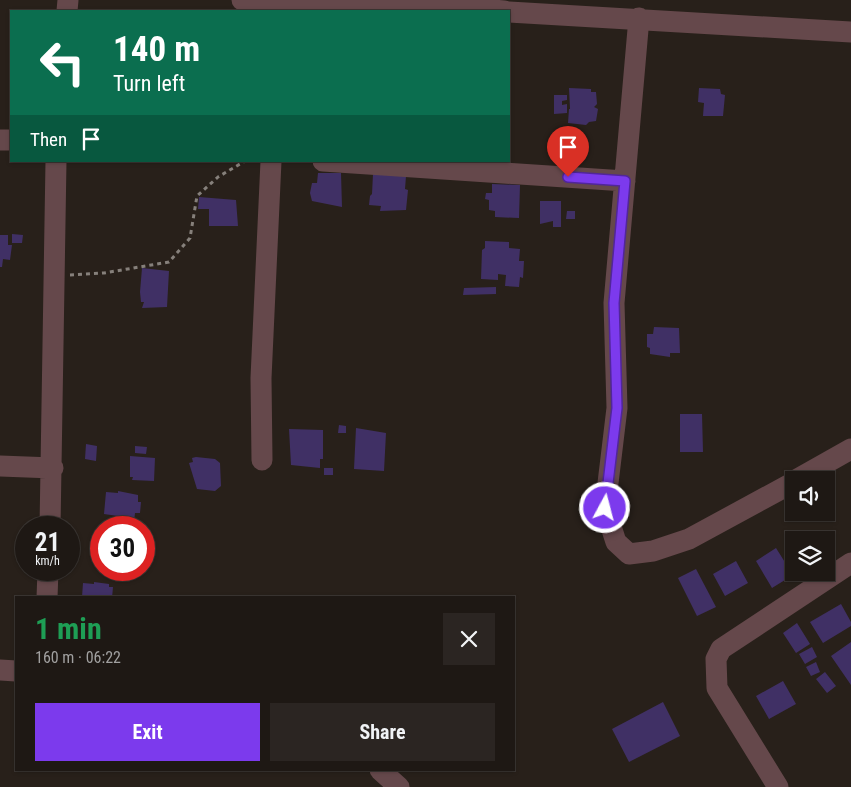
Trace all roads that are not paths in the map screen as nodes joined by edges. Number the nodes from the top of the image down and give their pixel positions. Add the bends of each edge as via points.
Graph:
1 (242, 0) edge
2 (493, 10) edge
3 (510, 12) edge
4 (639, 18) junction
5 (851, 32) edge
6 (56, 162) edge
7 (271, 162) edge
8 (338, 162) edge
9 (625, 181) junction
10 (851, 449) edge
11 (262, 460) dead end
12 (0, 466) edge
13 (53, 468) junction
14 (812, 471) edge
15 (785, 486) edge
16 (51, 516) edge
17 (851, 563) edge
18 (48, 581) edge
19 (47, 596) edge
20 (0, 670) edge
21 (15, 671) edge
22 (381, 771) edge
23 (399, 787) edge
24 (778, 787) edge

1 - 2 street
3 - 4 street
4 - 5 street
4 - 9 street
6 - 13 street
7 - 11 street via 261,378
8 - 9 street
9 - 15 street via 614,303 617,408 605,508 616,542 629,554 653,552 689,539
10 - 14 street
12 - 13 street
13 - 16 street
17 - 24 street via 721,649 716,659 717,688
18 - 19 street
20 - 21 street
22 - 23 street

